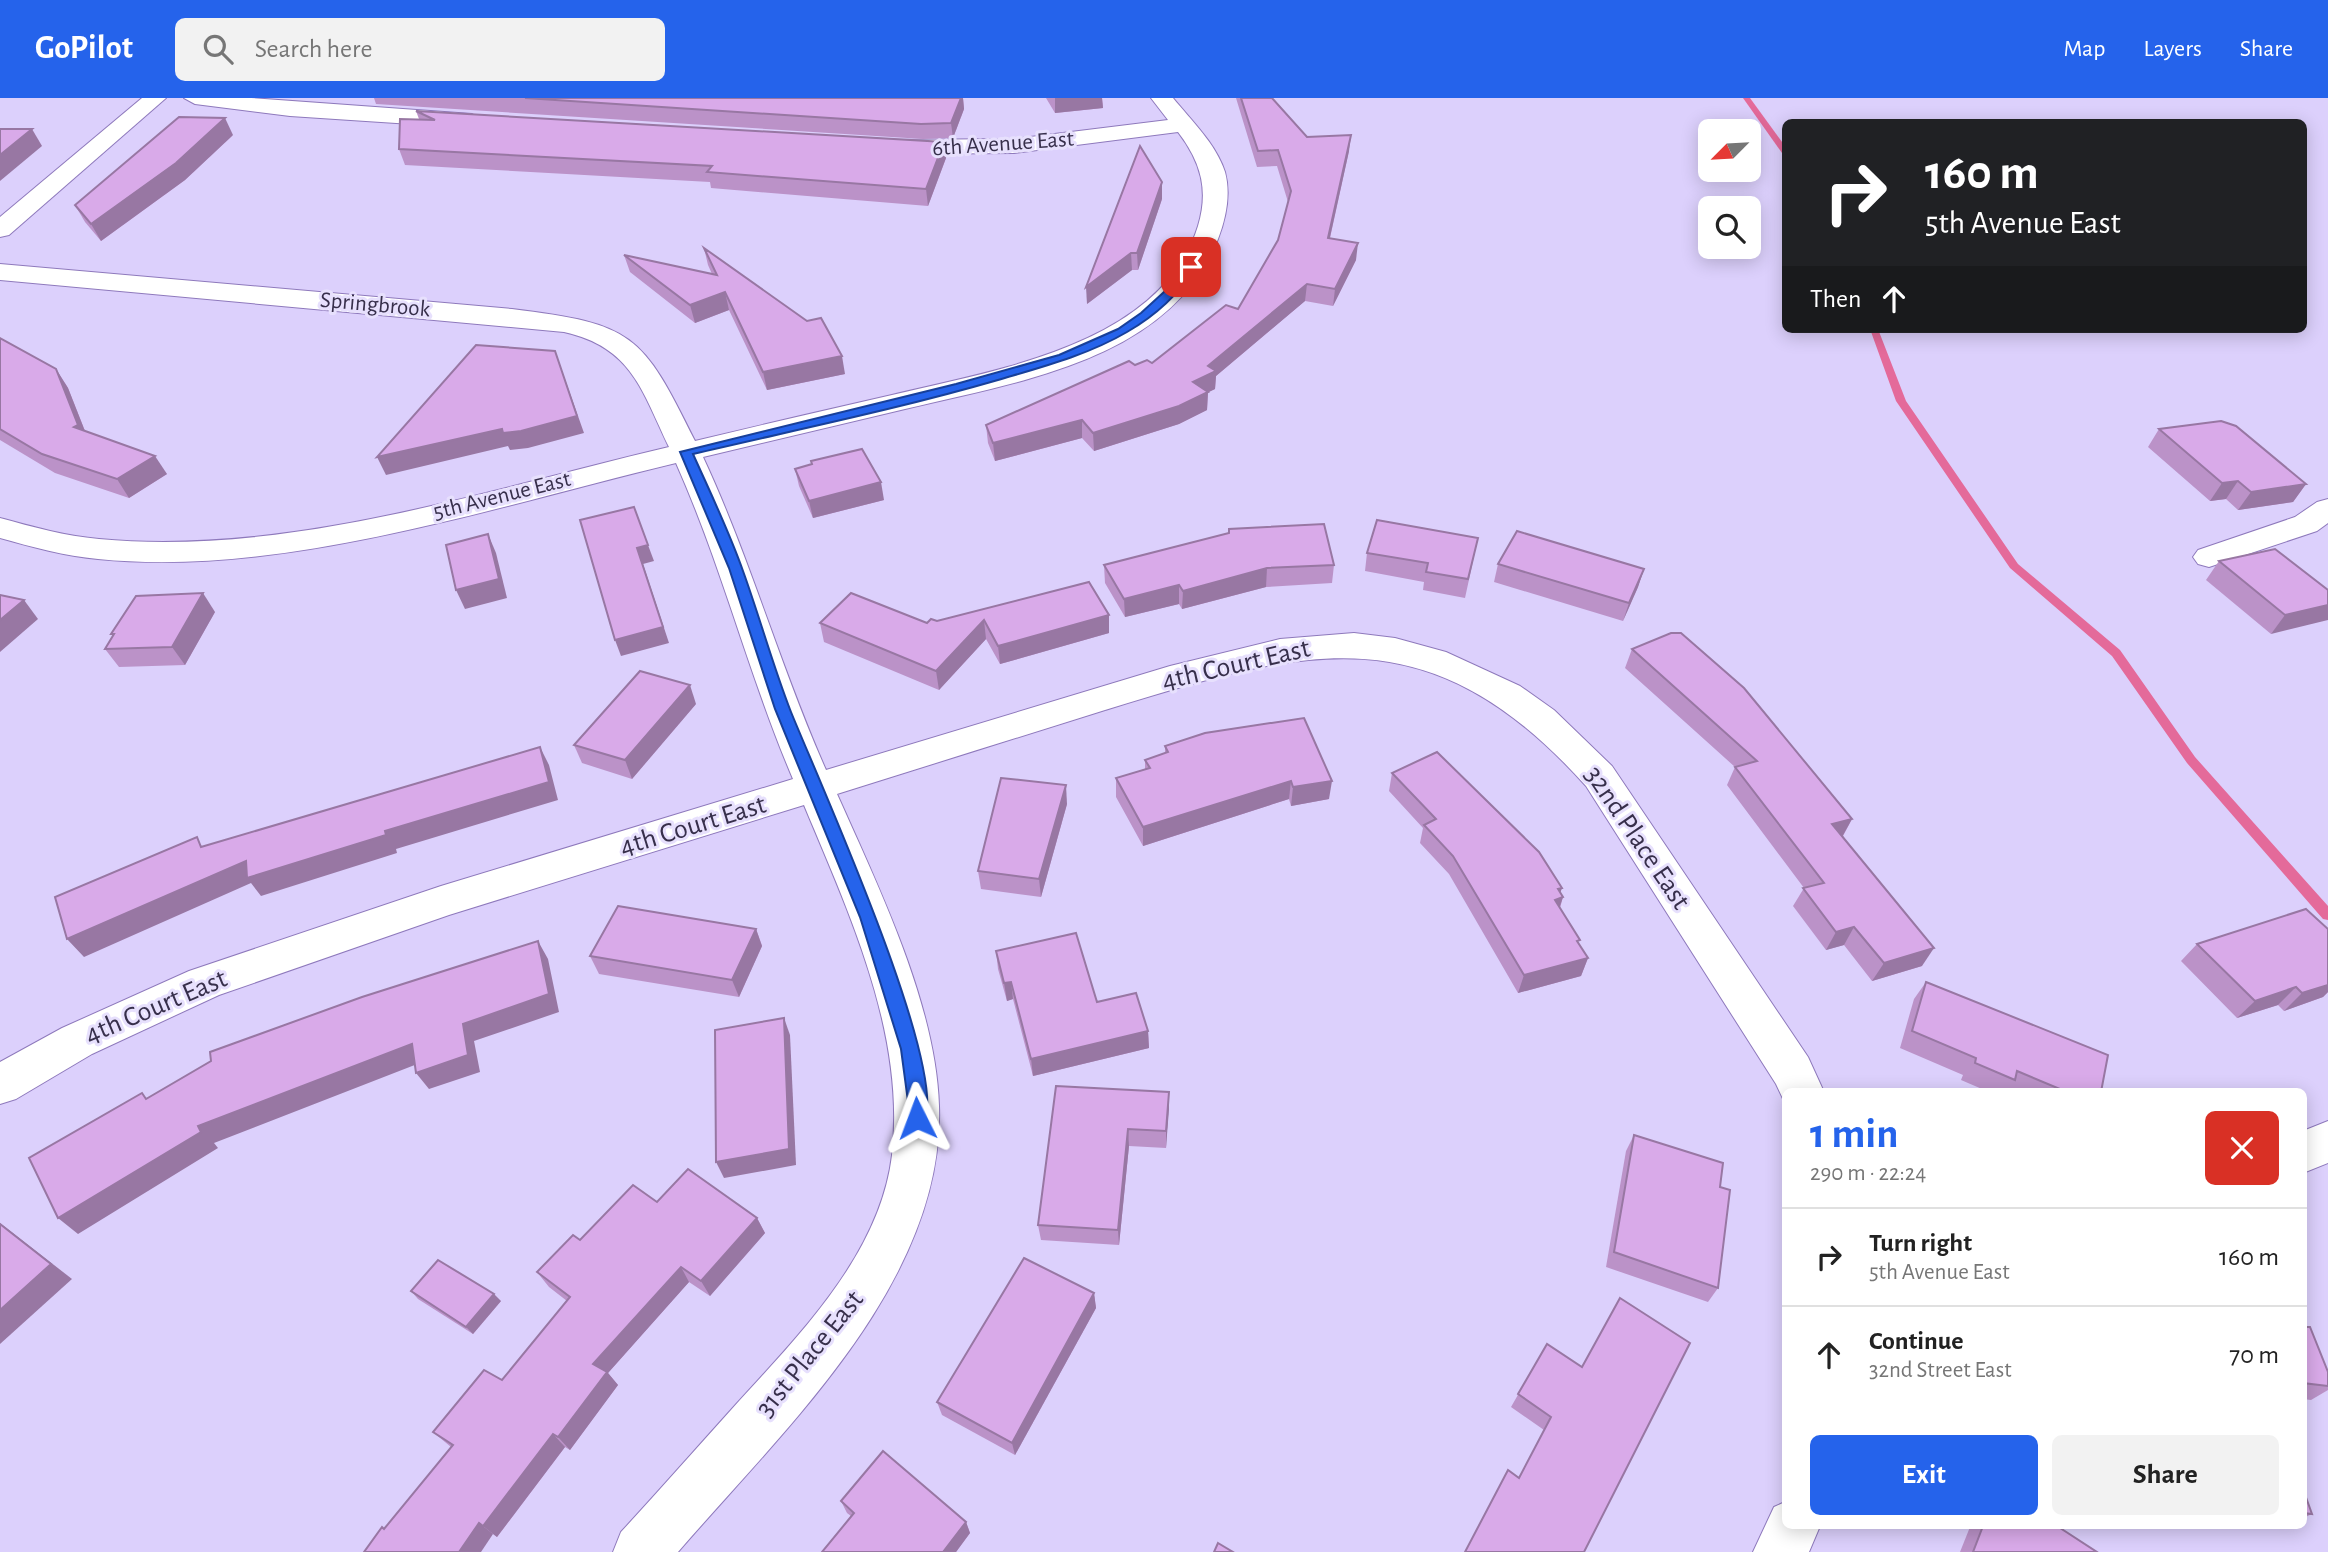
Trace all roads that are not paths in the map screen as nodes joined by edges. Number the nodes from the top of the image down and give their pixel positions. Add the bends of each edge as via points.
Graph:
1 (155, 98) edge
2 (195, 98) edge
3 (1162, 98) edge
4 (494, 122) edge
5 (1182, 125) junction
6 (870, 146) edge
7 (0, 230) edge
8 (0, 272) edge
9 (686, 452) junction
10 (2328, 509) edge
11 (0, 528) edge
12 (2209, 557) dead end
13 (1409, 652) joint
14 (816, 789) junction
15 (0, 1085) edge
16 (1800, 1088) edge
17 (2328, 1142) edge
18 (2307, 1150) edge
19 (1792, 1529) edge
20 (641, 1552) edge
21 (1781, 1552) edge

1 - 7 street
2 - 4 street
3 - 5 street, 5th Avenue East
5 - 6 street, 6th Avenue East via 1014,146
5 - 9 street, 5th Avenue East via 1213,172 1214,195 1206,234 1180,284 1145,316 1063,357 998,377
8 - 9 street, Springbrook via 576,326 603,335 640,363
9 - 11 street, 5th Avenue East via 396,522 258,546 125,550 47,540
9 - 14 street, 31st Place East via 735,568
10 - 12 street via 2306,524
13 - 14 street, 4th Court East via 1350,645 1269,652 1182,674
13 - 16 street, 32nd Place East via 1497,688 1571,743 1598,776
14 - 15 street, 4th Court East via 441,902 204,984 77,1041
14 - 20 street, 31st Place East via 868,917 910,1049 918,1098 915,1157 900,1216 872,1277 831,1336
17 - 18 street
19 - 21 street

